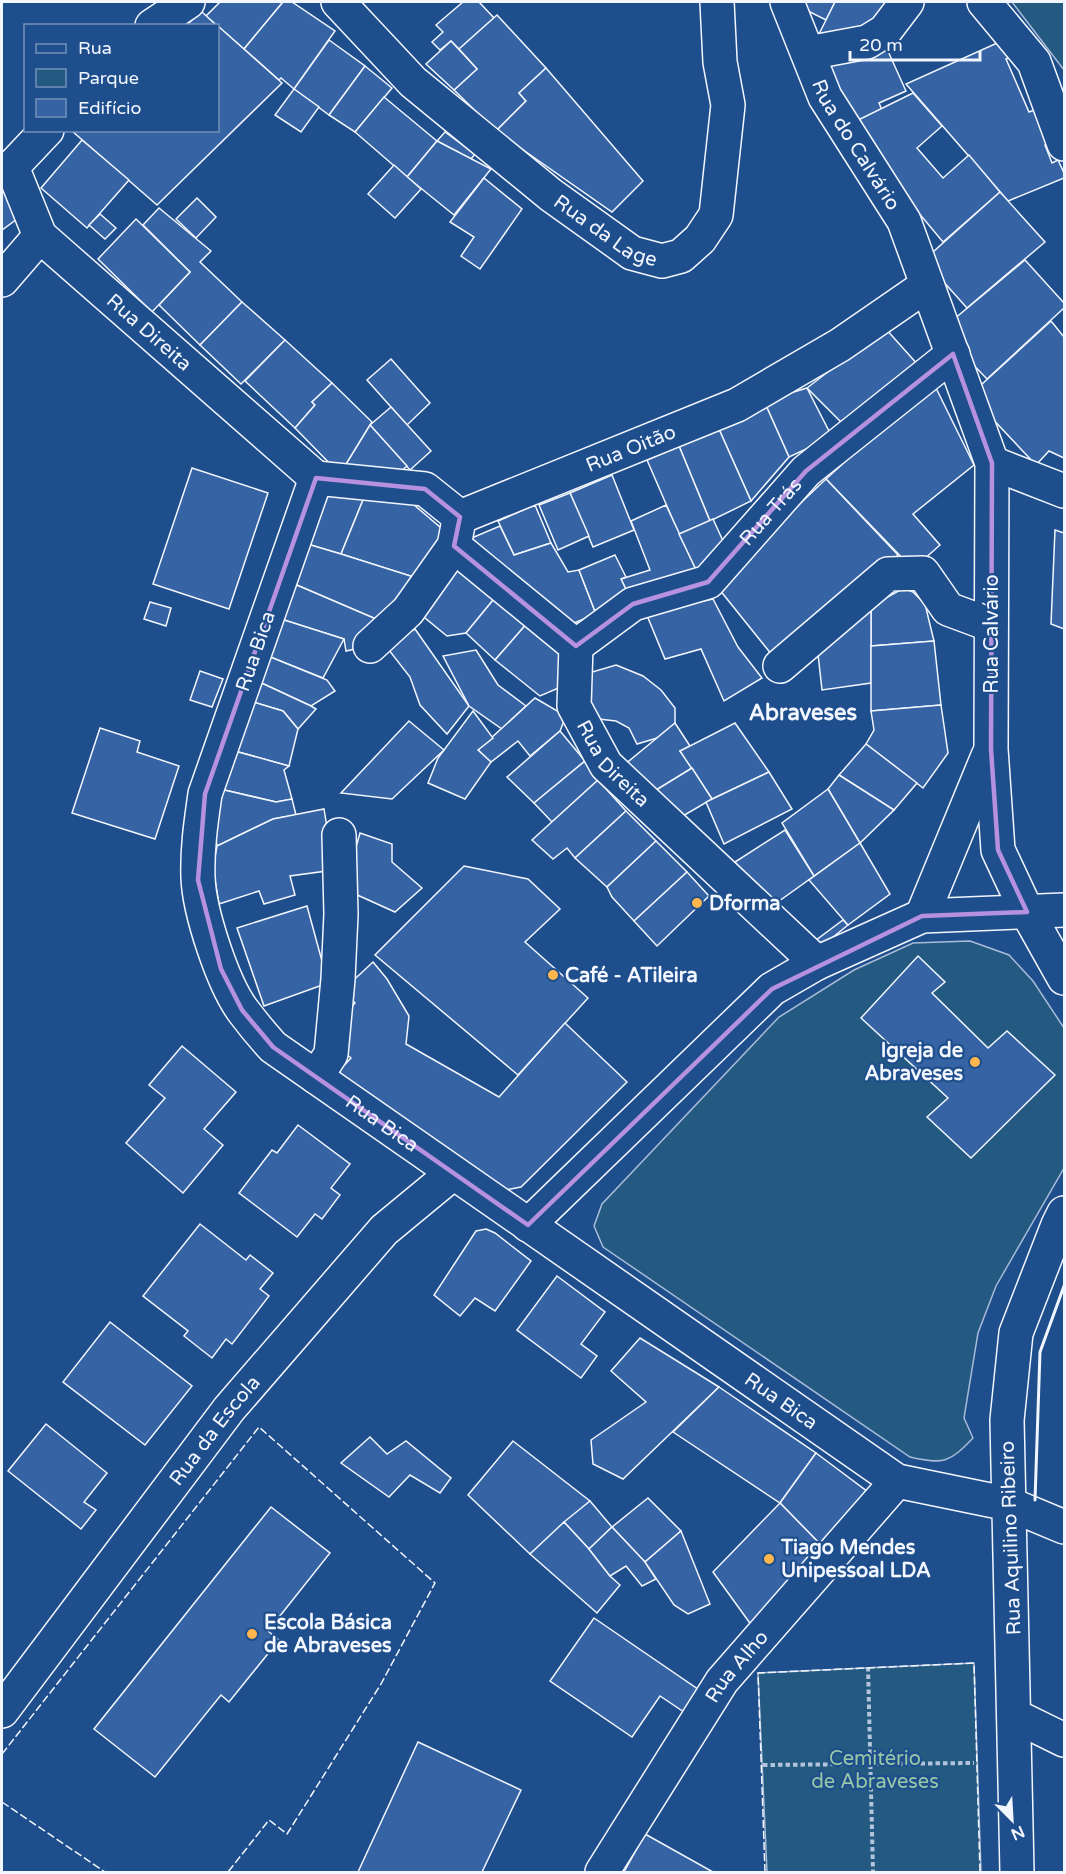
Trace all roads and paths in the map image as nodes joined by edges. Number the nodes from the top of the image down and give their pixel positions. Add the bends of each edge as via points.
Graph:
1 (188, 2) edge
2 (338, 2) edge
3 (717, 2) edge
4 (787, 2) edge
5 (907, 2) edge
6 (984, 2) edge
7 (155, 24) edge
8 (807, 53) junction
9 (45, 132) edge
10 (1065, 144) edge
11 (7, 164) edge
12 (40, 236) junction
13 (2, 242) edge
14 (2, 280) edge
15 (927, 285) junction
16 (952, 354) junction
17 (993, 463) junction
18 (316, 478) junction
19 (1065, 491) edge
20 (457, 532) junction
21 (991, 625) junction
22 (370, 646) dead end
23 (576, 646) junction
24 (780, 666) dead end
25 (991, 749) junction
26 (339, 835) dead end
27 (1065, 910) edge
28 (1027, 912) junction
29 (922, 916) junction
30 (817, 963) junction
31 (1065, 978) edge
32 (316, 1077) junction
33 (453, 1173) junction
34 (1065, 1213) edge
35 (528, 1225) junction
36 (897, 1481) junction
37 (1009, 1504) junction
38 (1065, 1527) edge
39 (868, 1668) dead end
40 (2, 1711) edge
41 (1015, 1716) junction
42 (1065, 1740) edge
43 (978, 1763) dead end
44 (871, 1764) junction
45 (763, 1765) dead end
46 (602, 1872) edge
47 (873, 1872) edge
48 (1017, 1872) edge

1 - 7 street
2 - 3 street, Rua da Lage via 413,82 551,195 632,253 662,261 681,256 700,239 716,214 728,105 720,62
4 - 8 street, Rua do Calvário
5 - 8 street via 885,32 867,42
6 - 10 street via 1034,62
8 - 15 street, Rua do Calvário via 825,97 904,221
9 - 11 street
11 - 12 street, Rua Direita
12 - 13 street
12 - 14 street
12 - 18 street, Rua Direita
15 - 16 street, Rua Calvário
15 - 20 street, Rua Oitão via 840,345 738,405
16 - 17 street, Rua Calvário
16 - 23 street, Rua Trás via 806,471 708,582 633,604
17 - 19 street
17 - 21 street, Rua Calvário
18 - 20 street via 425,489
18 - 32 street, Rua Bica via 205,794 198,880 207,925 242,1010 273,1047
20 - 22 street via 408,611
20 - 23 street
21 - 24 street via 948,609 923,573 888,574
21 - 25 street, Rua Calvário
23 - 30 street, Rua Direita via 574,706 606,765
25 - 28 street, Rua Calvário via 998,850
25 - 29 street
26 - 32 street via 341,915 331,1054
27 - 28 street
28 - 29 street
28 - 31 street, Rua Calvário
29 - 30 street
30 - 35 street via 772,989
32 - 33 street, Rua Bica
33 - 35 street, Rua Bica
33 - 40 street, Rua da Escola via 384,1230 229,1409
34 - 37 street, Rua Aquilino Ribeiro via 1016,1333 1007,1420
35 - 36 street, Rua Bica
36 - 37 street, Rua Bica
36 - 46 street, Rua Alho via 722,1681
37 - 38 street, Rua Bica
37 - 41 street, Rua Aquilino Ribeiro
39 - 44 path
41 - 42 street
41 - 48 street, Rua Aquilino Ribeiro
43 - 44 path
44 - 45 path
44 - 47 path

